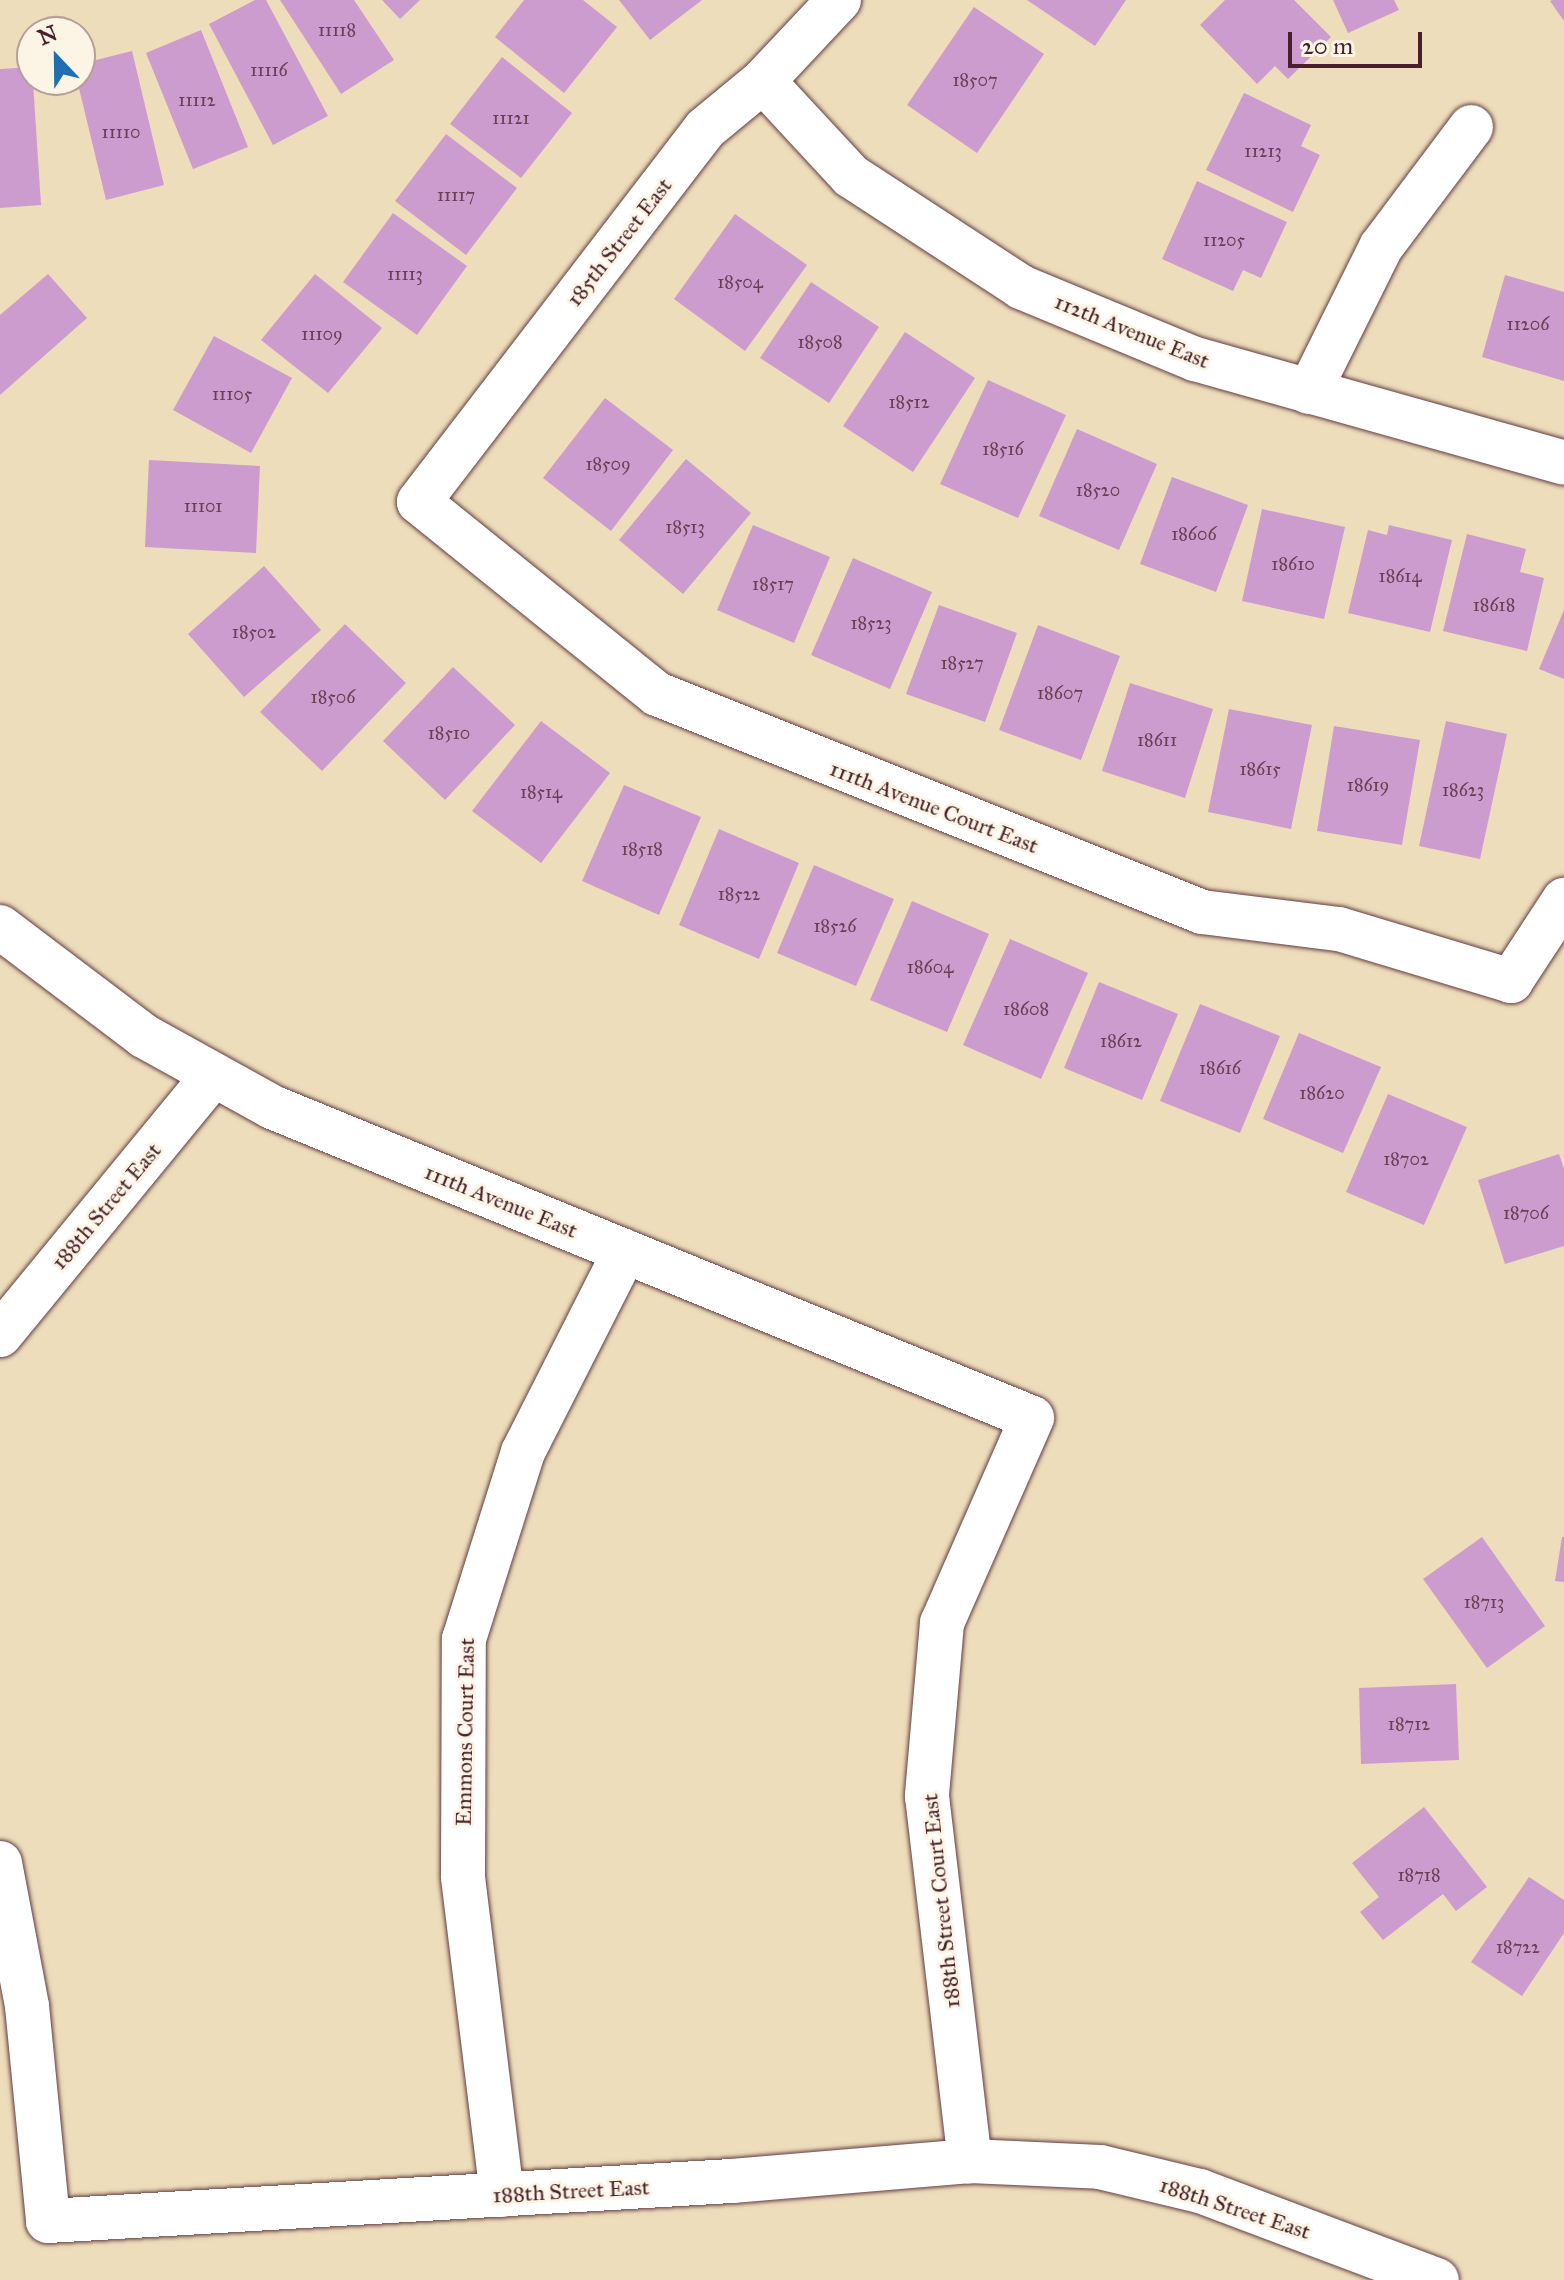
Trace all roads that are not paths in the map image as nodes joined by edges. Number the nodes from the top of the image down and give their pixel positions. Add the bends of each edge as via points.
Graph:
1 (839, 0) edge
2 (763, 81) junction
3 (1471, 127) dead end
4 (1309, 392) junction
5 (1564, 463) edge
6 (419, 502) joint
7 (1564, 900) edge
8 (0, 927) edge
9 (212, 1077) junction
10 (625, 1251) junction
11 (0, 1335) edge
12 (1032, 1418) joint
13 (0, 1863) edge
14 (970, 2161) junction
15 (502, 2195) junction
16 (1437, 2280) edge

1 - 2 street, 185th Street East
2 - 4 street, 112th Avenue East via 851,176 1021,287 1195,359
2 - 6 street, 185th Street East via 705,129
3 - 4 street via 1381,247
4 - 5 street, 112th Avenue East
6 - 7 street, 111th Avenue Court East via 657,694 1202,912 1339,929 1511,981
8 - 9 street, 111th Avenue East via 144,1036
9 - 10 street, 111th Avenue East via 272,1107
9 - 11 street, 188th Street East
10 - 12 street, 111th Avenue East
10 - 15 street, Emmons Court East via 523,1452 464,1639 463,1876
12 - 14 street, 188th Street Court East via 942,1623 927,1796
13 - 15 street, 188th Street East via 27,2006 48,2221
14 - 15 street, 188th Street East
14 - 16 street, 188th Street East via 1100,2167 1200,2191

